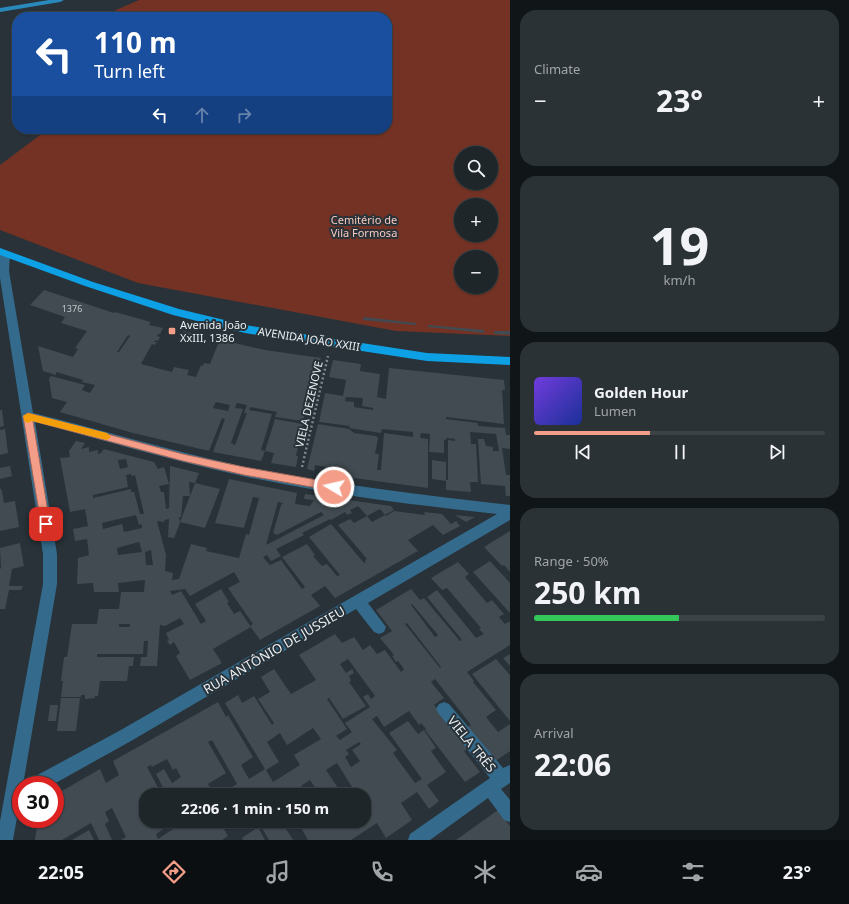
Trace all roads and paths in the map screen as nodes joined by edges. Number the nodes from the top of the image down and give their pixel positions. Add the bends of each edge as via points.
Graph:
1 (60, 0) edge
2 (0, 10) edge
3 (2, 252) edge
4 (331, 343) junction
5 (510, 362) edge
6 (28, 416) junction
7 (302, 468) dead end
8 (510, 510) edge
9 (510, 513) edge
10 (359, 602) junction
11 (379, 627) dead end
12 (444, 709) dead end
13 (20, 776) edge
14 (52, 776) edge
15 (500, 780) edge
16 (12, 814) edge
17 (510, 814) edge
18 (5, 840) edge
19 (416, 840) edge

1 - 2 street
3 - 4 main road, AVENIDA JOÃO XXIII via 89,284 177,312 245,329
3 - 6 street
4 - 5 main road, AVENIDA JOÃO XXIII via 427,357
4 - 7 path, VIELA DEZENOVE
6 - 8 street via 244,471 432,502
6 - 13 street via 50,554 50,584
9 - 10 street, RUA ANTÔNIO DE JUSSIEU
10 - 11 street
10 - 14 street, RUA ANTÔNIO DE JUSSIEU
12 - 15 street, VIELA TRÊS
15 - 17 street, VIELA TRÊS
15 - 19 street
16 - 18 street

